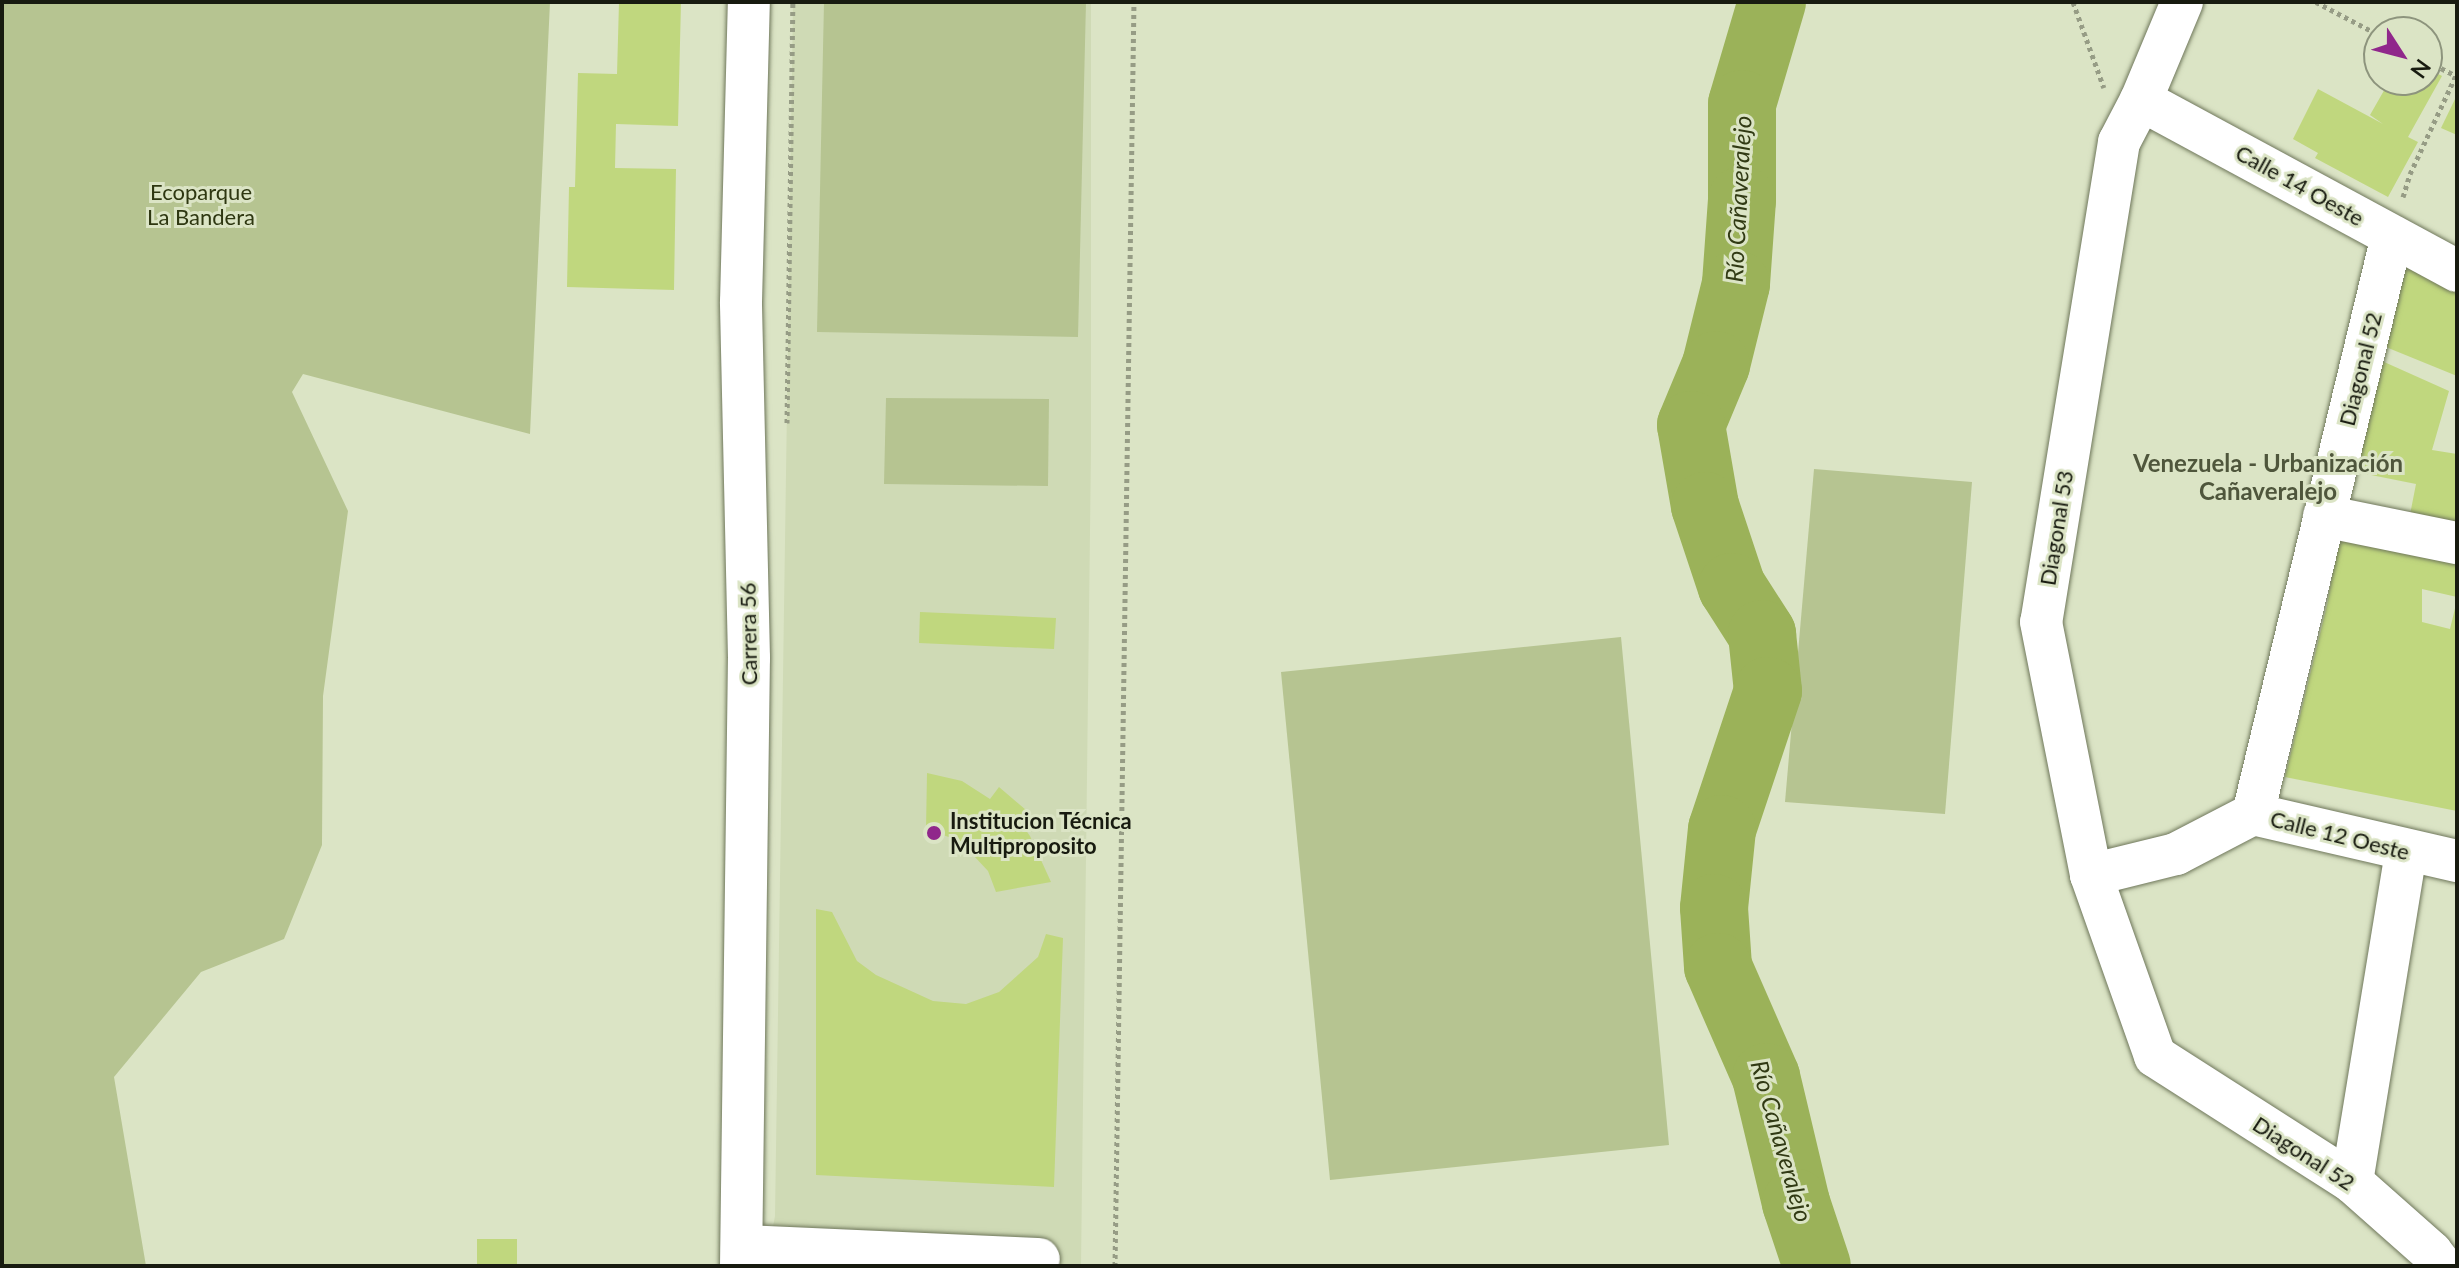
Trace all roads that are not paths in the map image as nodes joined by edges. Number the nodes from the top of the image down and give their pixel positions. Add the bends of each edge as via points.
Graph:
1 (749, 2) edge
2 (2182, 2) edge
3 (2123, 95) junction
4 (2392, 236) junction
5 (2457, 271) edge
6 (2324, 516) junction
7 (2457, 543) edge
8 (2253, 814) junction
9 (2406, 851) junction
10 (2457, 861) edge
11 (2091, 875) junction
12 (2155, 1056) joint
13 (2352, 1182) junction
14 (741, 1256) edge
15 (1039, 1259) dead end
16 (2442, 1266) edge

1 - 14 street, Carrera 56 via 741,302 749,658
2 - 3 street, Diagonal 53
3 - 4 street, Calle 14 Oeste
3 - 11 street, Diagonal 53 via 2041,622
4 - 5 street, Calle 14 Oeste
4 - 6 street, Diagonal 52
6 - 7 street
6 - 8 street, Diagonal 52
8 - 9 street, Calle 12 Oeste
8 - 11 street, Calle 12 Oeste via 2176,854
9 - 10 street, Calle 12 Oeste
9 - 13 street
11 - 12 street, Diagonal 53
12 - 13 street, Diagonal 52
13 - 16 street, Diagonal 52
14 - 15 street

